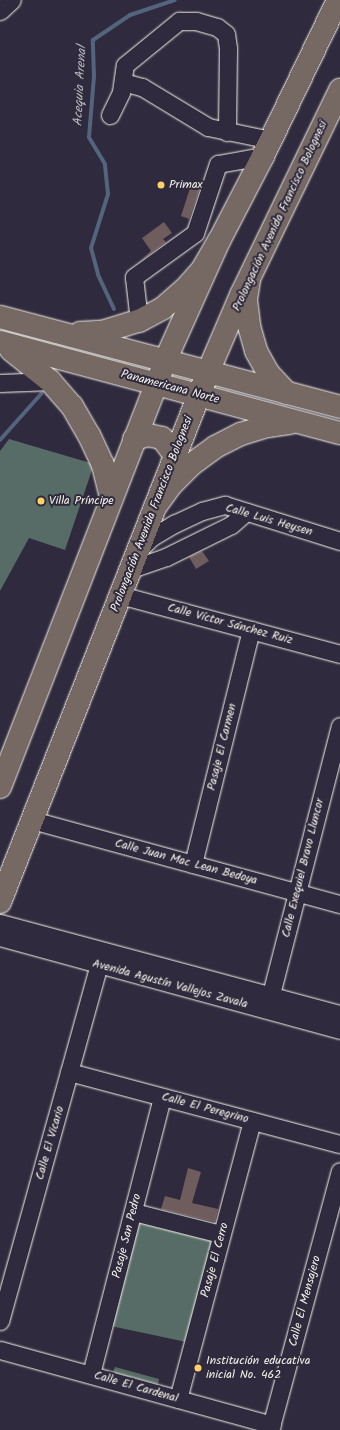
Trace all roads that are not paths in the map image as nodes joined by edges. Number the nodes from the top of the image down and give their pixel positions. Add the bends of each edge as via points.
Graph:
1 (12, 0) edge
2 (338, 0) edge
3 (0, 12) edge
4 (123, 82) junction
5 (340, 90) edge
6 (110, 115) dead end
7 (227, 132) junction
8 (267, 148) junction
9 (195, 233) junction
10 (219, 241) junction
11 (249, 280) junction
12 (0, 317) edge
13 (140, 321) junction
14 (62, 334) junction
15 (0, 342) edge
16 (165, 361) junction
17 (208, 372) junction
18 (50, 381) junction
19 (0, 382) edge
20 (156, 383) junction
21 (286, 392) junction
22 (199, 395) junction
23 (340, 407) edge
24 (296, 422) junction
25 (340, 433) edge
26 (134, 439) junction
27 (175, 455) junction
28 (111, 498) junction
29 (155, 507) junction
30 (246, 512) junction
31 (340, 542) edge
32 (134, 560) junction
33 (120, 595) junction
34 (251, 630) junction
35 (340, 654) edge
36 (340, 726) edge
37 (0, 787) edge
38 (32, 820) junction
39 (193, 864) junction
40 (297, 892) junction
41 (0, 902) edge
42 (340, 904) edge
43 (0, 923) edge
44 (0, 937) edge
45 (99, 965) junction
46 (269, 1003) junction
47 (340, 1014) edge
48 (340, 1030) edge
49 (69, 1072) junction
50 (162, 1097) junction
51 (252, 1121) junction
52 (340, 1144) edge
53 (340, 1171) edge
54 (134, 1212) junction
55 (221, 1234) junction
56 (0, 1321) edge
57 (0, 1350) edge
58 (91, 1374) junction
59 (178, 1399) junction
60 (271, 1427) edge

1 - 3 street
2 - 8 main road
4 - 6 street
4 - 7 street via 148,90 208,127
4 - 7 street via 125,65 179,21 196,21 217,27 226,34 228,48
5 - 11 main road, Prolongación Avenida Francisco Bolognesi
7 - 8 street
8 - 9 street via 218,164
8 - 10 main road
9 - 10 street
9 - 13 street via 134,277
10 - 13 main road via 202,270 184,290 163,308
10 - 16 main road
11 - 17 main road, Prolongación Avenida Francisco Bolognesi
11 - 21 main road via 246,300 248,326 256,351 269,374
12 - 14 main road, Panamericana Norte
13 - 14 main road via 102,332
14 - 16 main road, Panamericana Norte
15 - 18 main road
15 - 20 main road, Panamericana Norte
16 - 17 main road, Panamericana Norte
16 - 20 main road
17 - 21 main road, Panamericana Norte
17 - 22 main road, Prolongación Avenida Francisco Bolognesi
18 - 19 street
18 - 28 main road via 72,406 89,435 102,465
20 - 22 main road, Panamericana Norte
20 - 26 main road
21 - 23 main road, Panamericana Norte
22 - 24 main road, Panamericana Norte
22 - 27 main road, Prolongación Avenida Francisco Bolognesi
24 - 25 main road, Panamericana Norte
24 - 29 main road via 254,430 215,447 192,464 172,484
26 - 27 main road via 148,435 162,438
26 - 28 main road
27 - 29 main road, Prolongación Avenida Francisco Bolognesi
28 - 37 main road
29 - 32 main road, Prolongación Avenida Francisco Bolognesi
30 - 31 street, Calle Luis Heysen
30 - 32 street via 231,525 166,557
30 - 32 street, Calle Luis Heysen via 225,505 202,511 152,537
32 - 33 main road, Prolongación Avenida Francisco Bolognesi
33 - 34 street, Calle Víctor Sánchez Ruiz
33 - 38 main road, Prolongación Avenida Francisco Bolognesi
34 - 35 street, Calle Víctor Sánchez Ruiz
34 - 39 street, Pasaje El Carmen
36 - 40 street, Calle Exequiel Bravo Lluncor
38 - 39 street, Calle Juan Mac Lean Bedoya
38 - 41 main road, Prolongación Avenida Francisco Bolognesi
39 - 40 street, Calle Juan Mac Lean Bedoya
40 - 42 street, Calle Juan Mac Lean Bedoya
40 - 46 street, Calle Exequiel Bravo Lluncor
43 - 46 street, Avenida Agustín Vallejos Zavala
44 - 45 street, Avenida Agustín Vallejos Zavala
45 - 46 street, Avenida Agustín Vallejos Zavala
45 - 49 street, Calle El Vicario
46 - 47 street, Avenida Agustín Vallejos Zavala
46 - 48 street, Avenida Agustín Vallejos Zavala
49 - 50 street, Calle El Peregrino
49 - 56 street, Calle El Vicario
50 - 51 street, Calle El Peregrino
50 - 54 street, Pasaje San Pedro
51 - 52 street, Calle El Peregrino
51 - 55 street, Pasaje El Cerro
53 - 60 street, Calle El Mensajero
54 - 55 street
54 - 58 street, Pasaje San Pedro
55 - 59 street, Pasaje El Cerro
57 - 58 street, Calle El Cardenal
58 - 59 street, Calle El Cardenal
59 - 60 street, Calle El Cardenal

